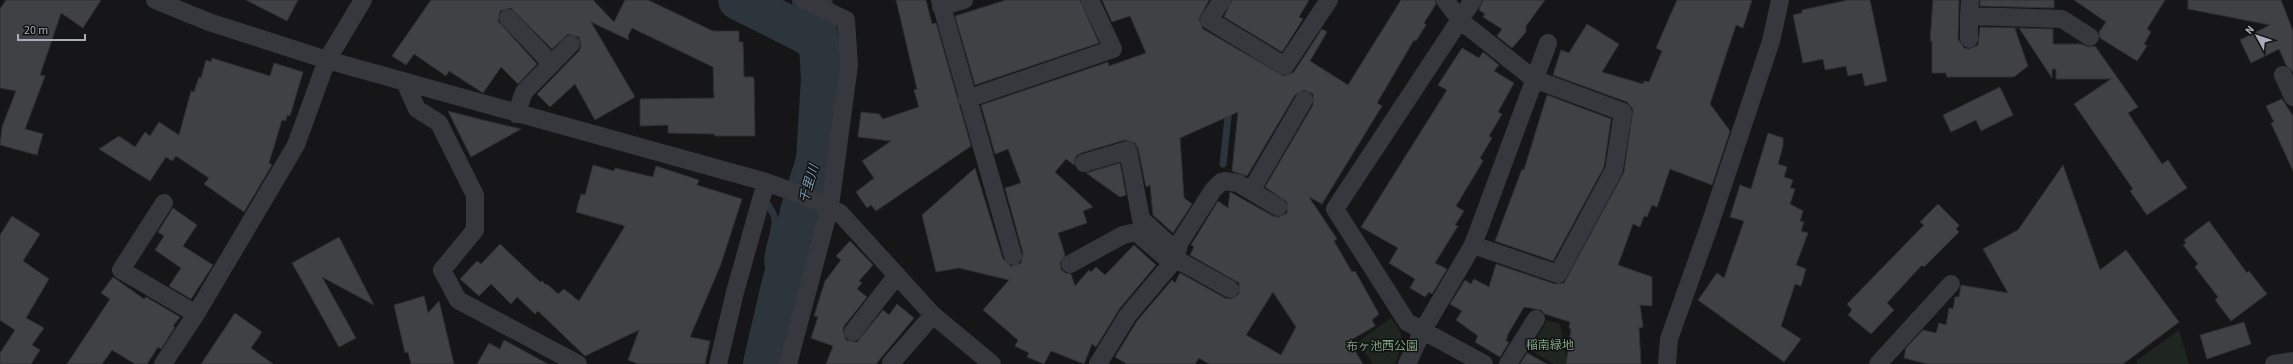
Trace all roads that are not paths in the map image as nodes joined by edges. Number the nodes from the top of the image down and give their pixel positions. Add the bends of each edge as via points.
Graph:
1 (155, 0) edge
2 (364, 0) edge
3 (804, 0) edge
4 (964, 0) edge
5 (1090, 0) edge
6 (1222, 0) edge
7 (1329, 0) edge
8 (1445, 0) edge
9 (1473, 0) edge
10 (1780, 0) edge
11 (941, 3) edge
12 (1970, 8) edge
13 (508, 18) dead end
14 (1460, 21) junction
15 (2090, 37) dead end
16 (1968, 39) dead end
17 (1548, 42) dead end
18 (571, 44) dead end
19 (327, 60) junction
20 (551, 63) junction
21 (2283, 75) dead end
22 (1534, 79) junction
23 (405, 82) junction
24 (2293, 97) edge
25 (967, 99) junction
26 (1304, 100) dead end
27 (516, 114) junction
28 (1084, 164) dead end
29 (769, 183) junction
30 (1251, 191) junction
31 (164, 203) dead end
32 (826, 204) junction
33 (1278, 207) dead end
34 (1473, 245) junction
35 (1013, 256) dead end
36 (1175, 257) junction
37 (1070, 264) dead end
38 (897, 275) junction
39 (1951, 284) dead end
40 (1230, 289) dead end
41 (196, 314) junction
42 (933, 314) junction
43 (1536, 319) dead end
44 (1424, 330) junction
45 (853, 332) dead end
46 (2293, 361) edge
47 (891, 363) dead end
48 (163, 364) edge
49 (578, 364) edge
50 (718, 364) edge
51 (788, 364) edge
52 (992, 364) edge
53 (1098, 364) edge
54 (1407, 364) edge
55 (1484, 364) edge
56 (1508, 364) edge
57 (1667, 364) edge
58 (1878, 364) edge
59 (2274, 364) edge

1 - 19 street via 209,22
2 - 19 street
3 - 32 street via 846,20 848,64
4 - 11 street
5 - 25 street via 1113,49
6 - 7 street via 1209,20 1285,66
8 - 14 street
9 - 14 street
10 - 57 street via 1769,49 1669,339
11 - 25 street
12 - 15 street via 2062,19
12 - 16 street
13 - 20 street
14 - 22 street
14 - 44 street via 1335,209 1407,322
17 - 22 street
18 - 20 street
19 - 23 street
19 - 41 street via 296,145
20 - 27 street via 524,92
21 - 24 street
22 - 34 street
22 - 34 street via 1623,112 1614,170 1558,274
23 - 27 street
23 - 49 street via 417,109 439,123 475,195 475,230 442,270 458,300
25 - 35 street
26 - 30 street
27 - 29 street
28 - 36 street via 1128,150 1141,219 1165,241
29 - 32 street
29 - 50 street via 735,292
30 - 33 street
30 - 36 street via 1238,183 1221,182 1213,190 1180,242
31 - 41 street via 121,270
32 - 38 street via 840,213
32 - 51 street
34 - 44 street
36 - 37 street via 1136,232 1132,232
36 - 40 street
36 - 53 street via 1128,316
38 - 42 street
38 - 45 street
39 - 58 street
41 - 48 street
42 - 47 street
42 - 52 street
43 - 56 street
44 - 54 street
44 - 55 street
46 - 59 street

